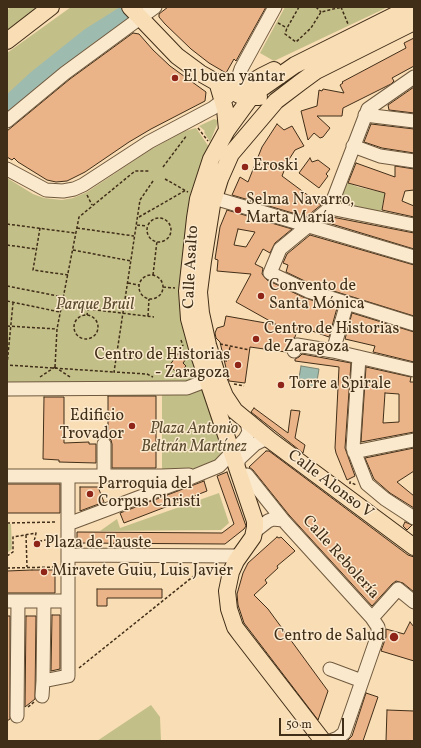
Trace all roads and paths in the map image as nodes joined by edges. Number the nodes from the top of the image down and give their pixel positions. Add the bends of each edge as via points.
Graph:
1 (51, 7) edge
2 (156, 7) edge
3 (275, 7) edge
4 (299, 7) edge
5 (316, 7) edge
6 (342, 7) edge
7 (412, 7) edge
8 (321, 12) junction
9 (135, 13) edge
10 (276, 22) dead end
11 (414, 22) edge
12 (348, 26) dead end
13 (287, 28) junction
14 (7, 40) edge
15 (250, 53) junction
16 (295, 65) junction
17 (262, 76) junction
18 (414, 77) edge
19 (293, 87) junction
20 (228, 97) junction
21 (252, 98) junction
22 (240, 112) junction
23 (365, 115) junction
24 (7, 121) edge
25 (414, 121) edge
26 (196, 124) dead end
27 (227, 130) junction
28 (189, 131) dead end
29 (211, 146) dead end
30 (354, 146) junction
31 (231, 154) junction
32 (414, 161) edge
33 (163, 167) dead end
34 (7, 169) edge
35 (150, 171) dead end
36 (165, 179) dead end
37 (153, 181) dead end
38 (186, 190) junction
39 (190, 193) dead end
40 (86, 194) dead end
41 (216, 201) junction
42 (92, 205) junction
43 (330, 208) junction
44 (138, 218) junction
45 (195, 218) junction
46 (7, 224) edge
47 (137, 225) junction
48 (414, 225) edge
49 (147, 226) junction
50 (308, 226) junction
51 (40, 228) junction
52 (76, 228) junction
53 (76, 233) junction
54 (134, 236) junction
55 (157, 241) junction
56 (7, 245) edge
57 (36, 249) junction
58 (73, 250) junction
59 (414, 257) edge
60 (131, 262) junction
61 (68, 275) junction
62 (153, 275) junction
63 (128, 283) junction
64 (139, 284) junction
65 (7, 286) edge
66 (163, 287) junction
67 (171, 287) dead end
68 (63, 297) junction
69 (149, 299) junction
70 (7, 302) edge
71 (13, 303) junction
72 (346, 303) junction
73 (62, 306) junction
74 (88, 309) junction
75 (60, 312) junction
76 (123, 314) junction
77 (87, 315) junction
78 (148, 316) junction
79 (154, 317) dead end
80 (414, 324) edge
81 (7, 326) edge
82 (10, 326) junction
83 (57, 329) junction
84 (181, 340) dead end
85 (227, 345) dead end
86 (335, 345) junction
87 (183, 346) dead end
88 (230, 346) junction
89 (250, 350) dead end
90 (294, 351) dead end
91 (224, 357) dead end
92 (363, 359) junction
93 (7, 365) edge
94 (55, 367) junction
95 (414, 370) edge
96 (7, 372) edge
97 (114, 372) junction
98 (155, 372) dead end
99 (208, 380) junction
100 (238, 385) dead end
101 (244, 386) dead end
102 (7, 389) edge
103 (247, 422) junction
104 (270, 440) junction
105 (414, 440) edge
106 (104, 444) dead end
107 (354, 452) junction
108 (239, 465) junction
109 (197, 474) junction
110 (7, 476) edge
111 (68, 476) junction
112 (104, 476) junction
113 (346, 480) dead end
114 (350, 482) dead end
115 (414, 518) edge
116 (283, 520) junction
117 (7, 523) edge
118 (68, 524) junction
119 (254, 532) junction
120 (26, 535) junction
121 (58, 538) dead end
122 (414, 547) edge
123 (7, 556) edge
124 (219, 556) junction
125 (239, 556) junction
126 (68, 561) junction
127 (7, 568) edge
128 (27, 568) junction
129 (12, 601) edge
130 (44, 601) junction
131 (68, 601) junction
132 (414, 602) edge
133 (372, 618) junction
134 (330, 669) dead end
135 (68, 676) junction
136 (43, 681) junction
137 (362, 681) junction
138 (42, 696) joint
139 (17, 716) joint
140 (322, 739) edge

1 - 14 main road
2 - 9 street
3 - 15 street
4 - 13 path
5 - 8 path
6 - 8 path
6 - 12 path
7 - 16 main road, Calle Asalto
8 - 13 path via 311,28 296,42 285,34
9 - 20 main road, Calle Asalto via 177,56 218,84
9 - 24 street
10 - 13 path
11 - 19 main road, Calle Asalto via 316,71
15 - 17 street via 250,68
15 - 20 street
16 - 17 main road
16 - 21 main road, Calle Asalto
17 - 20 main road
18 - 23 street via 368,109
19 - 21 main road, Calle Asalto via 271,95
19 - 31 main road, Calle Asalto via 276,101
20 - 21 main road, Calle Asalto via 239,95
20 - 22 main road
20 - 27 main road
20 - 34 street via 74,189 46,190
21 - 22 main road, Calle Asalto
22 - 27 main road, Calle Asalto
22 - 31 main road via 240,127
23 - 25 street
23 - 30 street
26 - 29 path
27 - 45 main road, Calle Asalto via 211,159 198,199
28 - 33 path
30 - 32 street via 380,156
30 - 43 street
31 - 41 main road, Calle Asalto via 220,179
35 - 42 path via 135,171
36 - 38 path
37 - 44 path via 140,200
38 - 39 path
38 - 44 path
40 - 42 path
41 - 45 street
41 - 50 street
41 - 103 main road, Calle Asalto via 200,280 201,313 208,345 225,396 235,411
42 - 52 path via 79,216
43 - 48 street
43 - 50 street
44 - 47 path
45 - 99 main road, Calle Asalto via 187,305 192,331
46 - 51 path
47 - 49 path
47 - 54 path
49 - 55 path via 150,238
49 - 55 path via 156,218 163,219 169,224 169,235 164,240
50 - 59 street
50 - 72 street via 280,249 270,273
51 - 53 path
51 - 57 path
52 - 53 path
52 - 54 path
53 - 58 path
54 - 60 path
55 - 62 path
56 - 57 path
57 - 61 path via 33,270
58 - 60 path
58 - 61 path
60 - 63 path
61 - 68 path
62 - 64 path via 143,278
62 - 66 path via 161,280
63 - 64 path
63 - 76 path
64 - 69 path via 142,296
65 - 68 path
66 - 67 path
66 - 69 path via 160,295
68 - 73 path
69 - 78 path
70 - 71 path
71 - 75 path
71 - 82 path
72 - 80 street
72 - 86 street
73 - 74 path
73 - 75 path
74 - 76 path
74 - 77 path
75 - 83 path
76 - 78 path
76 - 97 path
77 - 77 path via 79,317 74,327 77,335 83,339 97,333 98,325 94,318
78 - 79 path
81 - 82 path
82 - 83 path
82 - 93 path
83 - 94 path
84 - 87 path
85 - 88 path
86 - 90 street via 297,345
86 - 92 street
88 - 89 path
88 - 91 path via 228,361 227,351
92 - 95 street
92 - 107 street via 354,431
93 - 94 path
93 - 96 path
94 - 97 path
97 - 98 path via 147,374 155,378
99 - 102 street via 187,388
99 - 108 main road, Calle Asalto
100 - 101 path
103 - 104 main road, Calle Alonso V
103 - 108 street via 248,435
104 - 108 street via 255,444 239,459
104 - 122 main road, Calle Alonso V
105 - 107 street
106 - 112 street
107 - 115 street via 367,484 385,500
108 - 109 street via 219,466
108 - 116 street, Calle Rebolería
108 - 119 main road, Calle Asalto via 255,521
109 - 112 street
109 - 118 street
110 - 111 street
111 - 112 street
111 - 118 street
113 - 114 path
116 - 119 street via 268,521
116 - 133 street, Calle Rebolería
117 - 118 path
118 - 126 street
119 - 125 main road
120 - 121 path via 36,533 34,542
120 - 123 path via 13,537 13,552
120 - 128 path
124 - 125 street
124 - 126 street
124 - 135 path
125 - 140 main road via 233,566 227,591 229,609 236,627
126 - 128 path
126 - 131 street
127 - 128 path
129 - 130 street
129 - 139 street
130 - 131 street
130 - 136 street
131 - 135 street
132 - 133 street via 398,589
133 - 137 street via 379,632
134 - 137 street
135 - 136 street
136 - 138 street
137 - 140 street via 344,733 338,738
138 - 139 path

